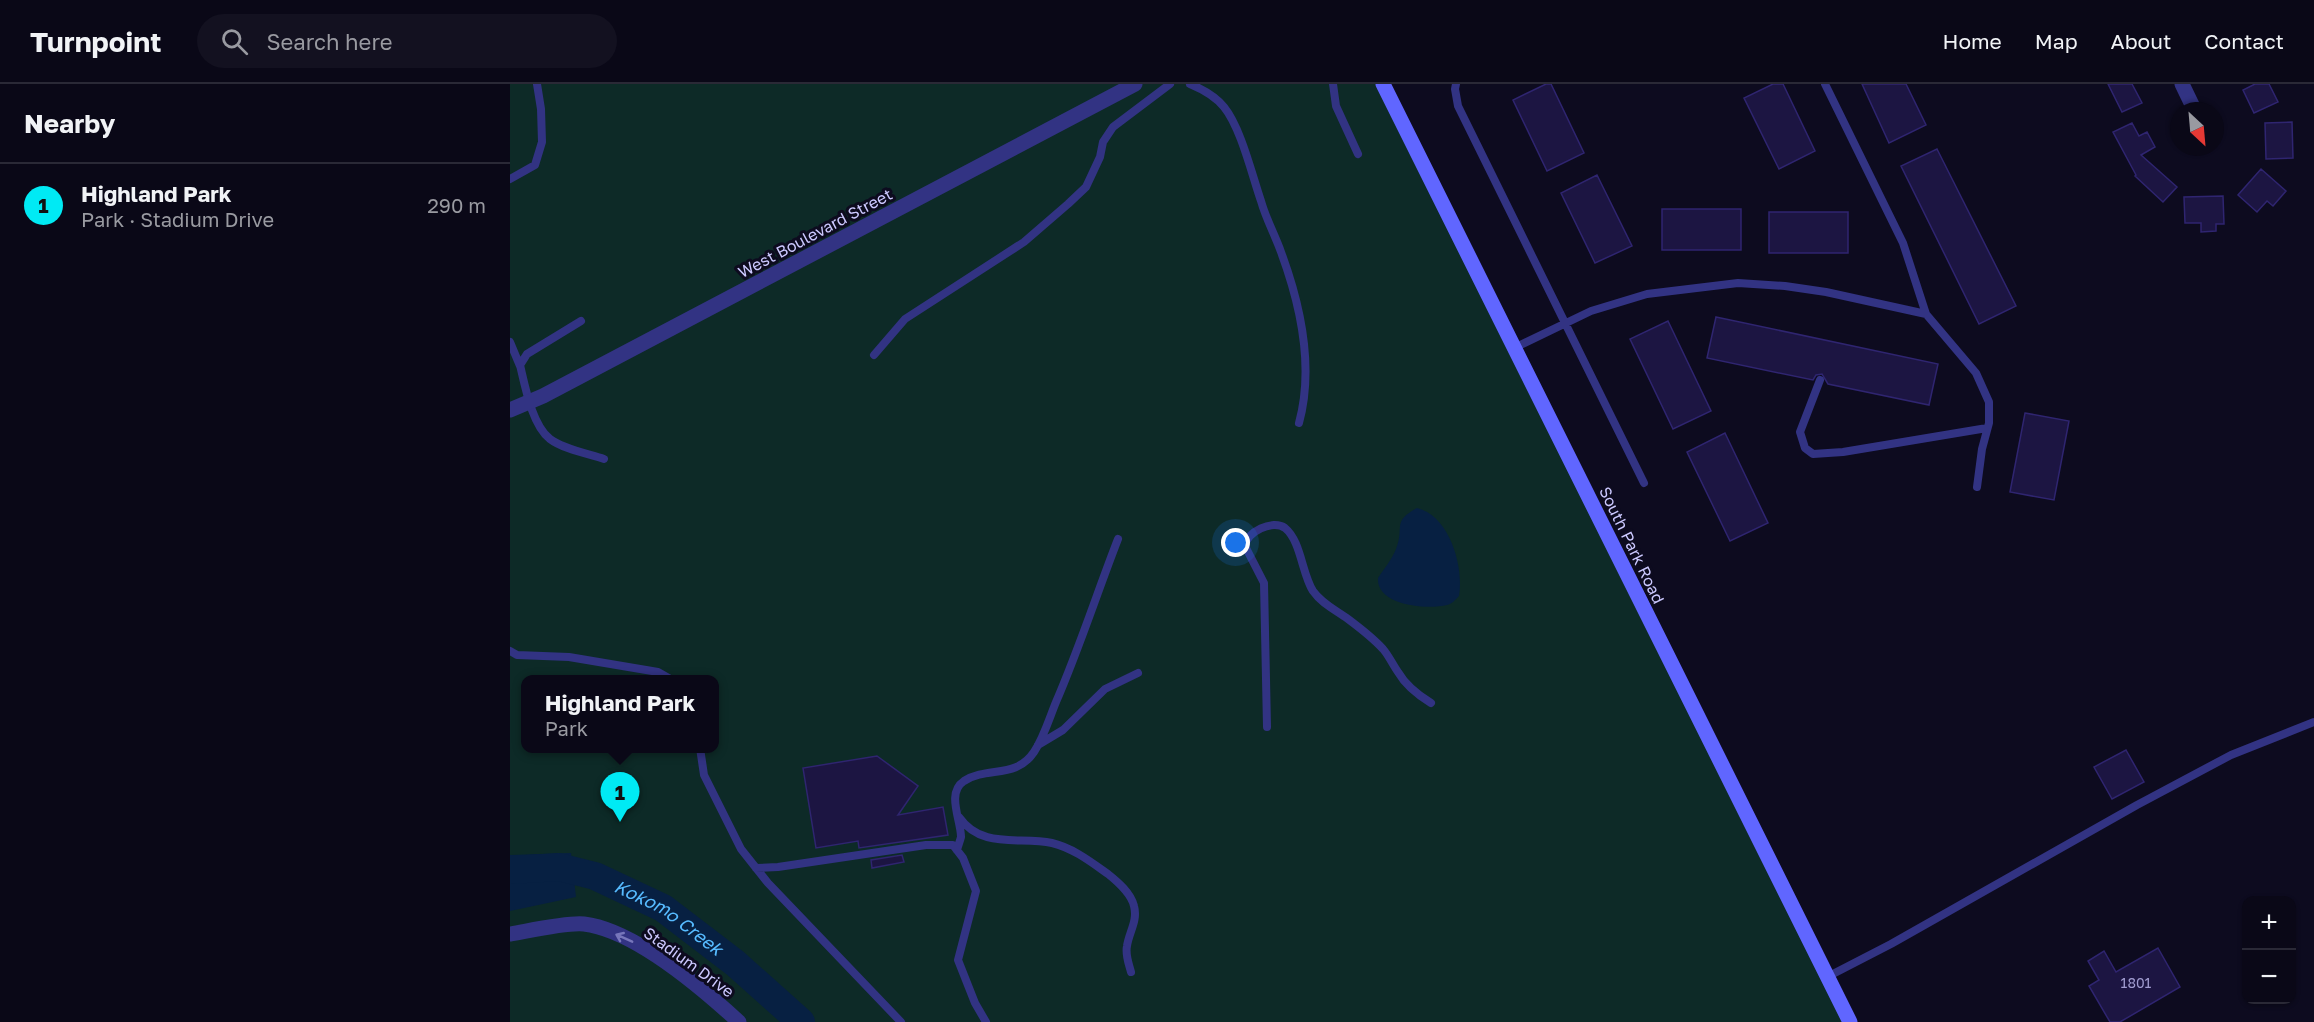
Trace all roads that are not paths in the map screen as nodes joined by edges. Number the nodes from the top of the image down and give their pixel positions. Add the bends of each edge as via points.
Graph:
1 (537, 84) edge
2 (1135, 84) edge
3 (1170, 84) edge
4 (1190, 84) edge
5 (1333, 84) edge
6 (1383, 84) edge
7 (1456, 84) edge
8 (1825, 84) edge
9 (2182, 84) edge
10 (1203, 86) edge
11 (2191, 102) edge
12 (1358, 154) dead end
13 (510, 179) edge
14 (1926, 314) junction
15 (581, 321) dead end
16 (1564, 324) junction
17 (510, 342) edge
18 (1514, 348) junction
19 (874, 355) dead end
20 (520, 366) junction
21 (1820, 380) dead end
22 (530, 402) junction
23 (510, 410) edge
24 (1299, 423) dead end
25 (1988, 429) junction
26 (604, 459) dead end
27 (1644, 483) dead end
28 (1977, 487) dead end
29 (1118, 539) dead end
30 (510, 651) edge
31 (1138, 673) dead end
32 (663, 675) edge
33 (1431, 703) dead end
34 (2314, 722) edge
35 (1266, 727) dead end
36 (1038, 745) junction
37 (701, 753) edge
38 (957, 814) junction
39 (957, 850) junction
40 (756, 868) junction
41 (510, 934) edge
42 (1131, 972) dead end
43 (1827, 976) junction
44 (739, 1022) edge
45 (901, 1022) edge
46 (986, 1022) edge
47 (1850, 1022) edge

1 - 13 lane via 542,142 535,165
2 - 22 street, West Boulevard Street
3 - 19 lane via 1113,127 1086,187 1068,204 1024,242 905,320
4 - 10 lane
5 - 12 lane via 1336,106
6 - 18 street, South Park Road
7 - 16 lane via 1458,106
8 - 14 lane via 1903,243
9 - 11 street
10 - 24 lane via 1233,120 1291,282 1307,380
14 - 16 lane via 1826,292 1738,283 1647,294 1590,311
14 - 25 lane via 1976,373 1989,402
15 - 20 lane via 527,354
16 - 18 lane
16 - 27 lane
17 - 20 lane
18 - 43 street, South Park Road
20 - 22 lane
21 - 25 lane via 1800,432 1805,448 1813,454
22 - 23 street, West Boulevard Street
22 - 26 lane via 550,439
25 - 28 lane
29 - 36 lane via 1071,669
30 - 32 lane via 517,655 569,657
31 - 36 lane via 1105,689 1063,730
33 - 35 lane via 1406,683 1390,658 1367,635 1322,601 1307,579 1289,532 1274,525 1245,541 1264,583
34 - 43 lane via 2231,755
36 - 38 lane via 1026,763 1014,769 980,774 963,782 957,789
37 - 40 lane via 704,775 741,849
38 - 39 lane via 961,837
38 - 42 lane via 964,824 989,838 1051,843 1070,850 1119,882 1134,904 1133,930 1127,944
39 - 40 lane via 953,845 926,845
39 - 46 lane via 976,891 958,960
40 - 45 lane
44 -> 41 street, Stadium Drive via 712,997 641,946 602,928 582,924
43 - 47 street, South Park Road

